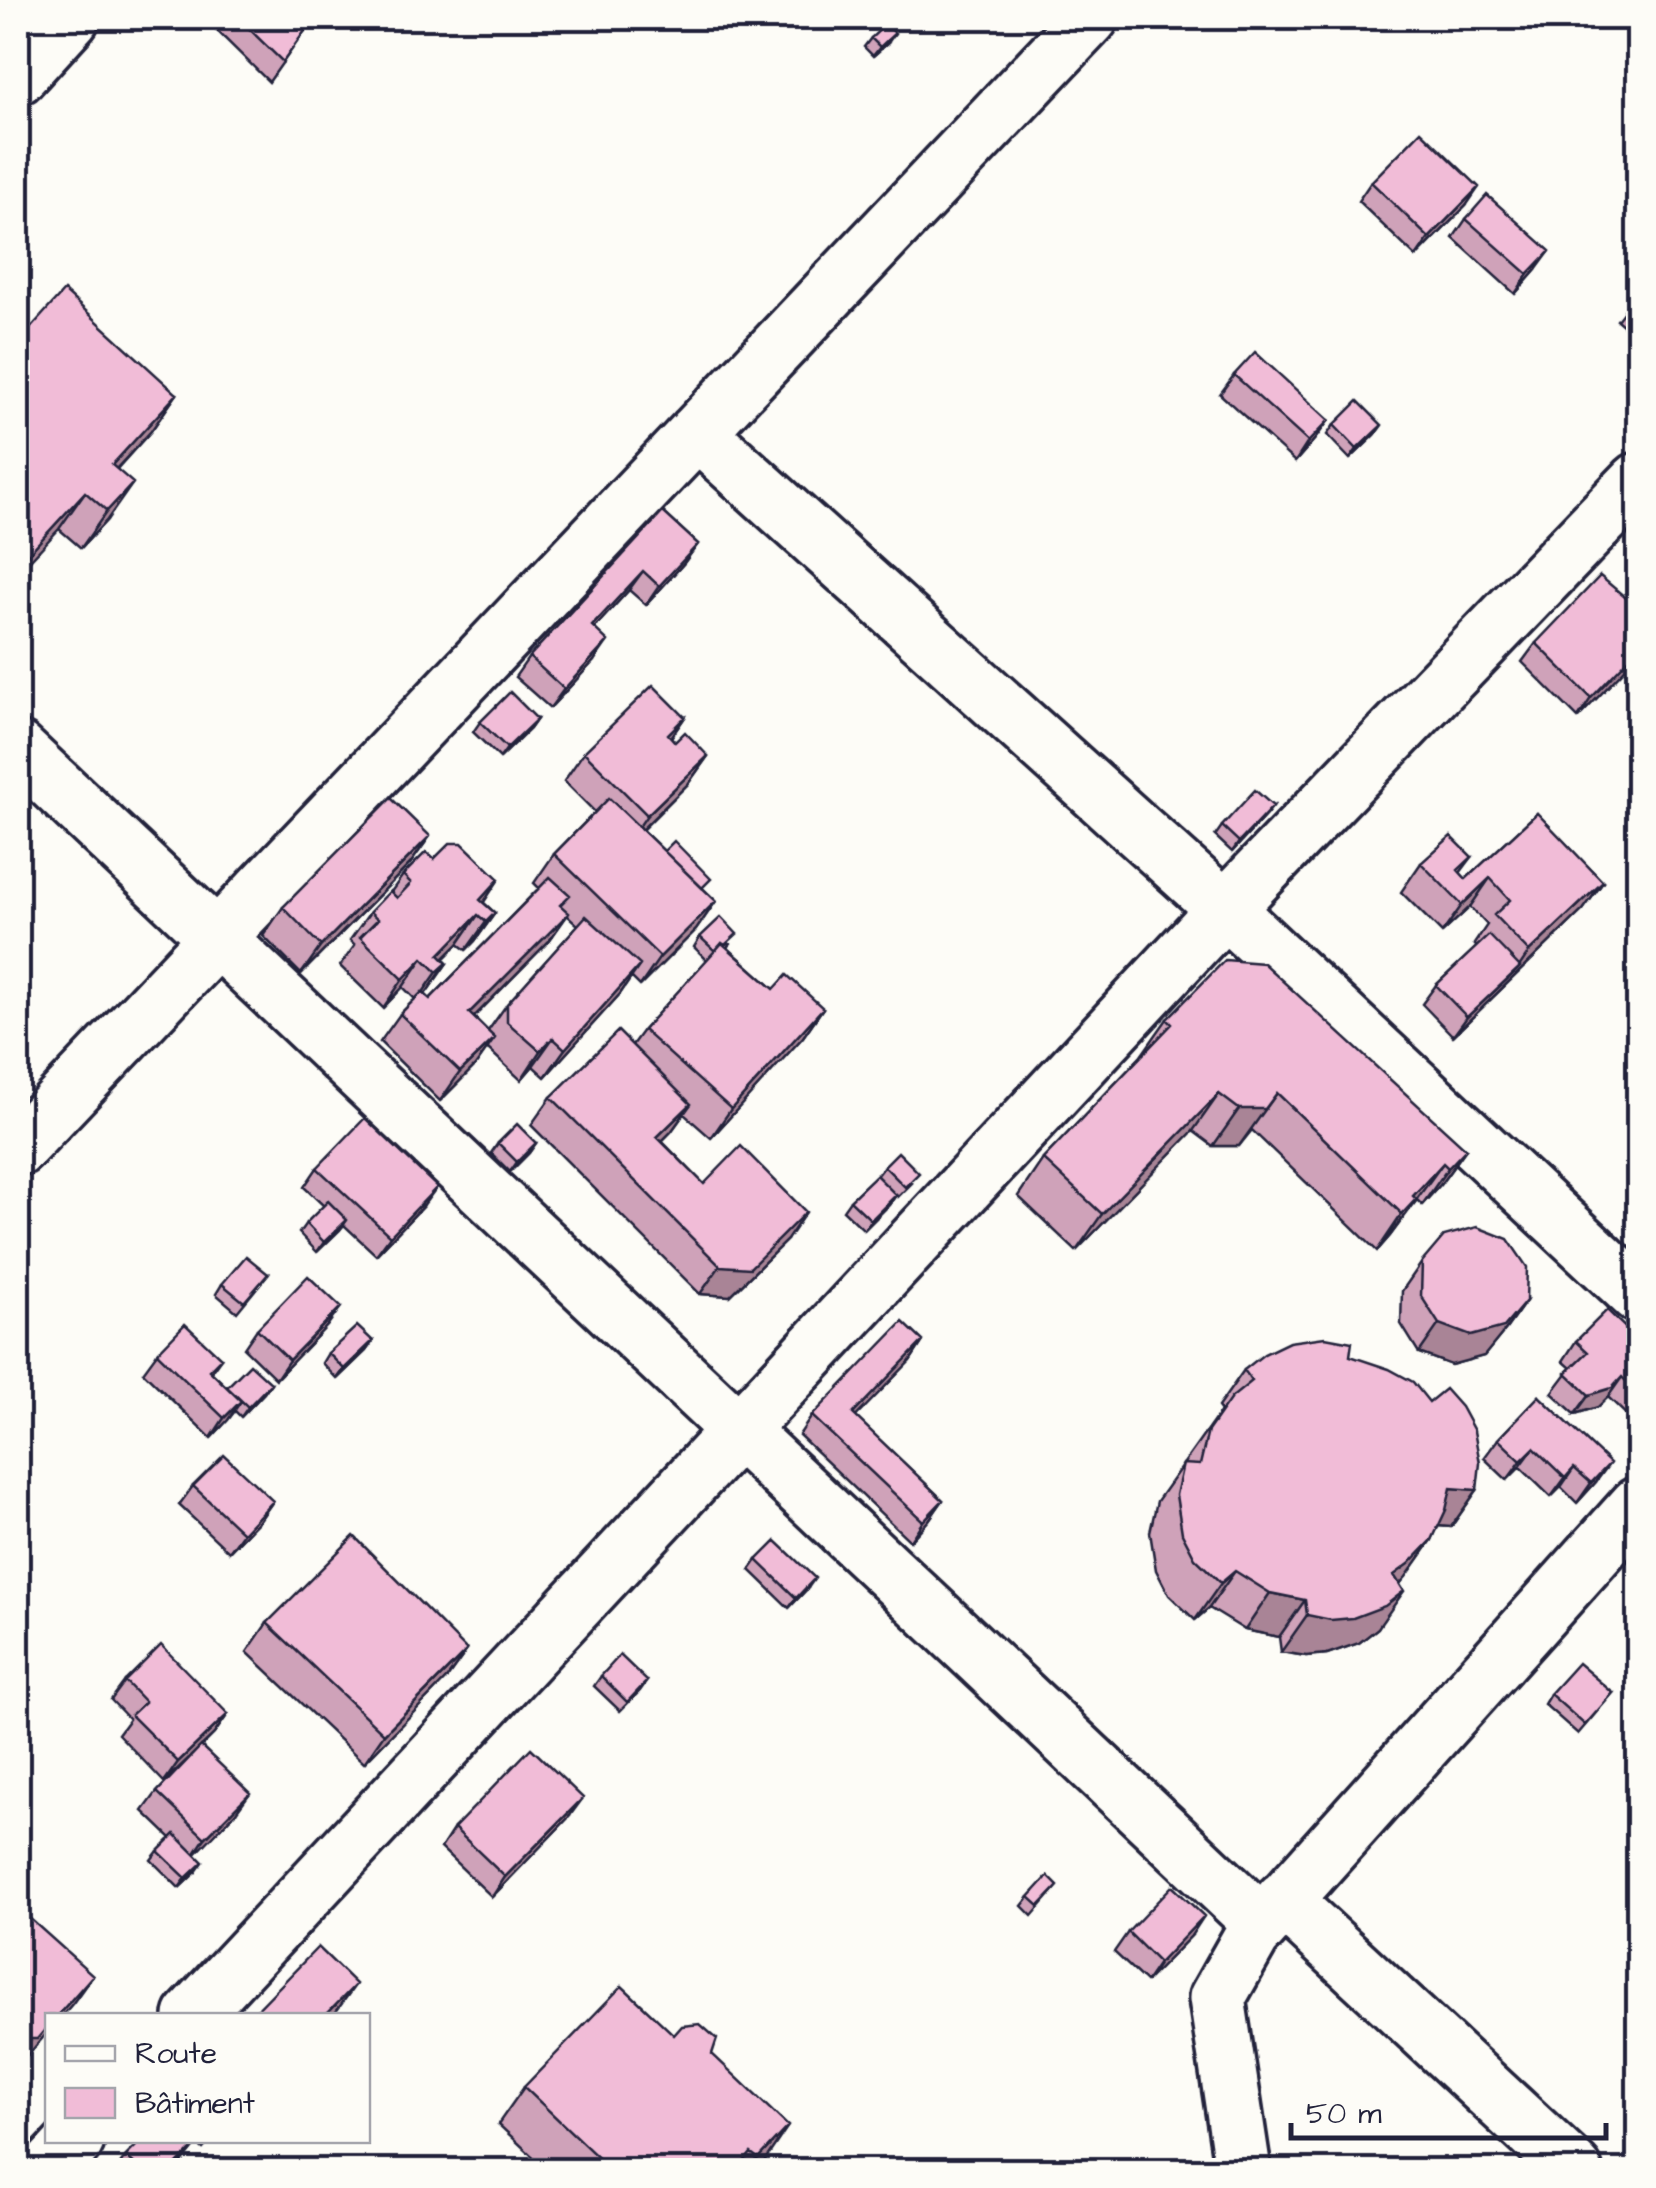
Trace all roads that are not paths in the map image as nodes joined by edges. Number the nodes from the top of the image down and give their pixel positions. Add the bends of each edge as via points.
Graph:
1 (71, 18) edge
2 (1090, 18) edge
3 (18, 76) edge
4 (697, 432) junction
5 (1638, 481) edge
6 (18, 750) edge
7 (1225, 910) junction
8 (217, 938) junction
9 (18, 1148) edge
10 (1638, 1295) edge
11 (739, 1430) junction
12 (1638, 1505) edge
13 (1273, 1912) junction
14 (195, 2013) edge
15 (73, 2143) edge
16 (48, 2170) edge
17 (1243, 2170) edge
18 (1574, 2170) edge

1 - 3 street
2 - 4 street
4 - 7 street
4 - 8 street
5 - 7 street
6 - 8 street
7 - 10 street
7 - 11 street
8 - 9 street
8 - 11 street
11 - 13 street
11 - 14 street
12 - 13 street
13 - 17 street via 1217,1998
13 - 18 street
15 - 16 street

